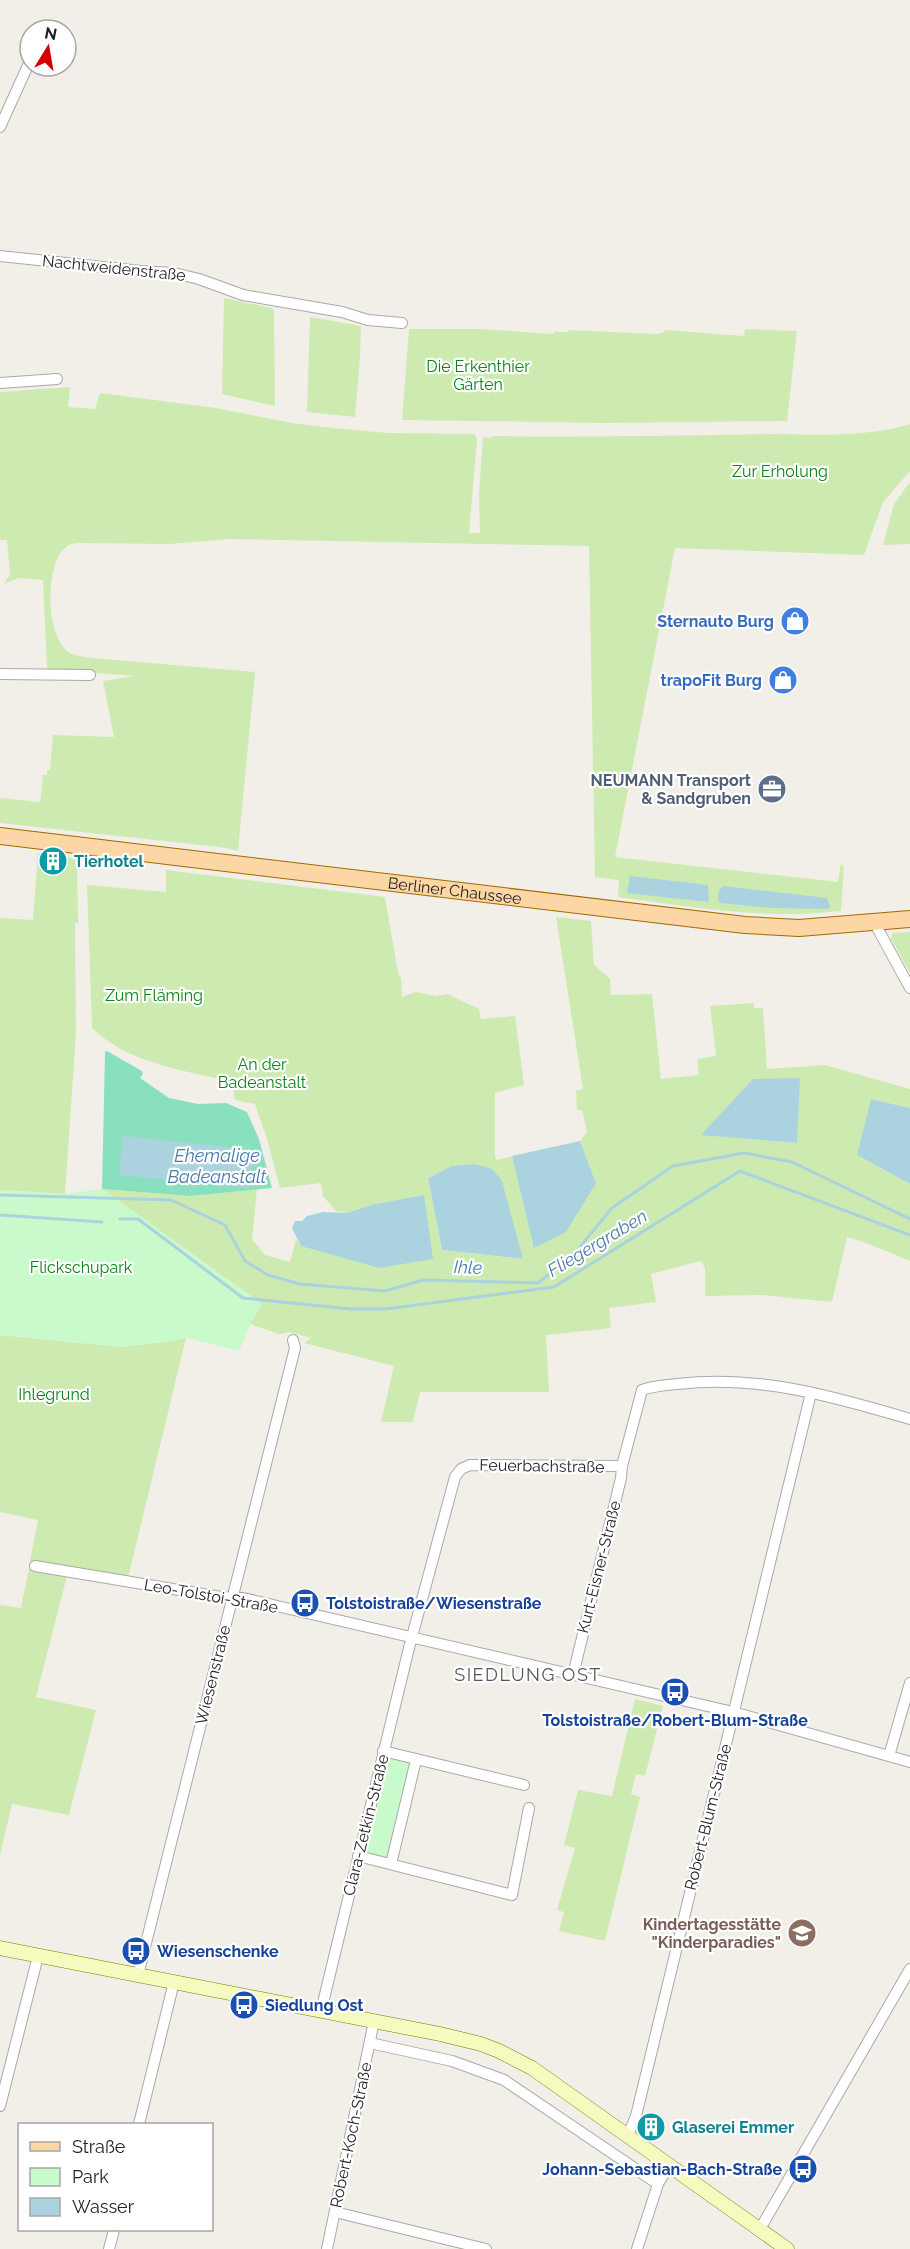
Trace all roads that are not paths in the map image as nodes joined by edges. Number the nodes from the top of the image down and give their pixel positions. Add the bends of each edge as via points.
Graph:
1 (22, 78) edge
2 (0, 127) edge
3 (0, 256) edge
4 (402, 323) dead end
5 (57, 379) dead end
6 (0, 383) edge
7 (0, 674) edge
8 (90, 675) dead end
9 (0, 836) edge
10 (910, 920) edge
11 (874, 922) junction
12 (910, 988) edge
13 (293, 1340) dead end
14 (811, 1393) junction
15 (910, 1419) edge
16 (622, 1466) junction
17 (35, 1566) dead end
18 (233, 1597) junction
19 (411, 1638) junction
20 (573, 1675) junction
21 (910, 1683) edge
22 (733, 1712) junction
23 (383, 1751) junction
24 (889, 1756) junction
25 (416, 1760) junction
26 (910, 1762) edge
27 (524, 1785) dead end
28 (529, 1808) dead end
29 (358, 1856) junction
30 (391, 1864) junction
31 (0, 1948) edge
32 (38, 1956) junction
33 (910, 1969) edge
34 (138, 1975) junction
35 (174, 1982) junction
36 (321, 2011) junction
37 (374, 2021) junction
38 (370, 2043) junction
39 (0, 2106) edge
40 (139, 2123) edge
41 (628, 2135) junction
42 (669, 2165) junction
43 (658, 2184) junction
44 (335, 2211) junction
45 (760, 2229) junction
46 (114, 2231) edge
47 (109, 2249) edge
48 (327, 2249) edge
49 (486, 2249) edge
50 (637, 2249) edge
51 (787, 2249) edge

1 - 2 street
3 - 4 street, Nachtweidenstraße via 174,273 243,295
5 - 6 street
7 - 8 street
9 - 11 main road, Berliner Chaussee via 745,925 799,928
10 - 11 main road, Berliner Chaussee
11 - 12 street
13 - 18 street, Wiesenstraße via 295,1348
14 - 15 street
14 - 16 street, Kurt-Eisner-Straße via 723,1380 642,1390
14 - 22 street, Robert-Blum-Straße
16 - 19 street, Feuerbachstraße via 481,1465 461,1469 452,1485
16 - 20 street, Kurt-Eisner-Straße
17 - 18 street, Leo-Tolstoi-Straße
18 - 19 street, Leo-Tolstoi-Straße
18 - 34 street, Wiesenstraße
19 - 20 street, Leo-Tolstoi-Straße
19 - 23 street, Clara-Zetkin-Straße
20 - 22 street, Leo-Tolstoi-Straße
21 - 24 street
22 - 24 street, Leo-Tolstoi-Straße
22 - 41 street, Robert-Blum-Straße via 636,2116
23 - 25 street
23 - 29 street, Clara-Zetkin-Straße
24 - 26 street, Leo-Tolstoi-Straße
25 - 27 street
25 - 30 street, Clara-Zetkin-Straße
28 - 30 street via 512,1895
29 - 30 street
29 - 36 street, Clara-Zetkin-Straße
31 - 32 main road
32 - 34 main road
32 - 39 street
33 - 45 street
34 - 35 main road
35 - 36 main road
35 - 40 street
36 - 37 main road
37 - 38 street, Robert-Koch-Straße
37 - 41 main road via 462,2039 499,2051 547,2078
38 - 43 street via 452,2061 504,2080
38 - 44 street, Robert-Koch-Straße
41 - 42 main road
42 - 43 street
42 - 45 main road
43 - 50 street
44 - 48 street, Robert-Koch-Straße
44 - 49 street
45 - 51 main road
46 - 47 street

